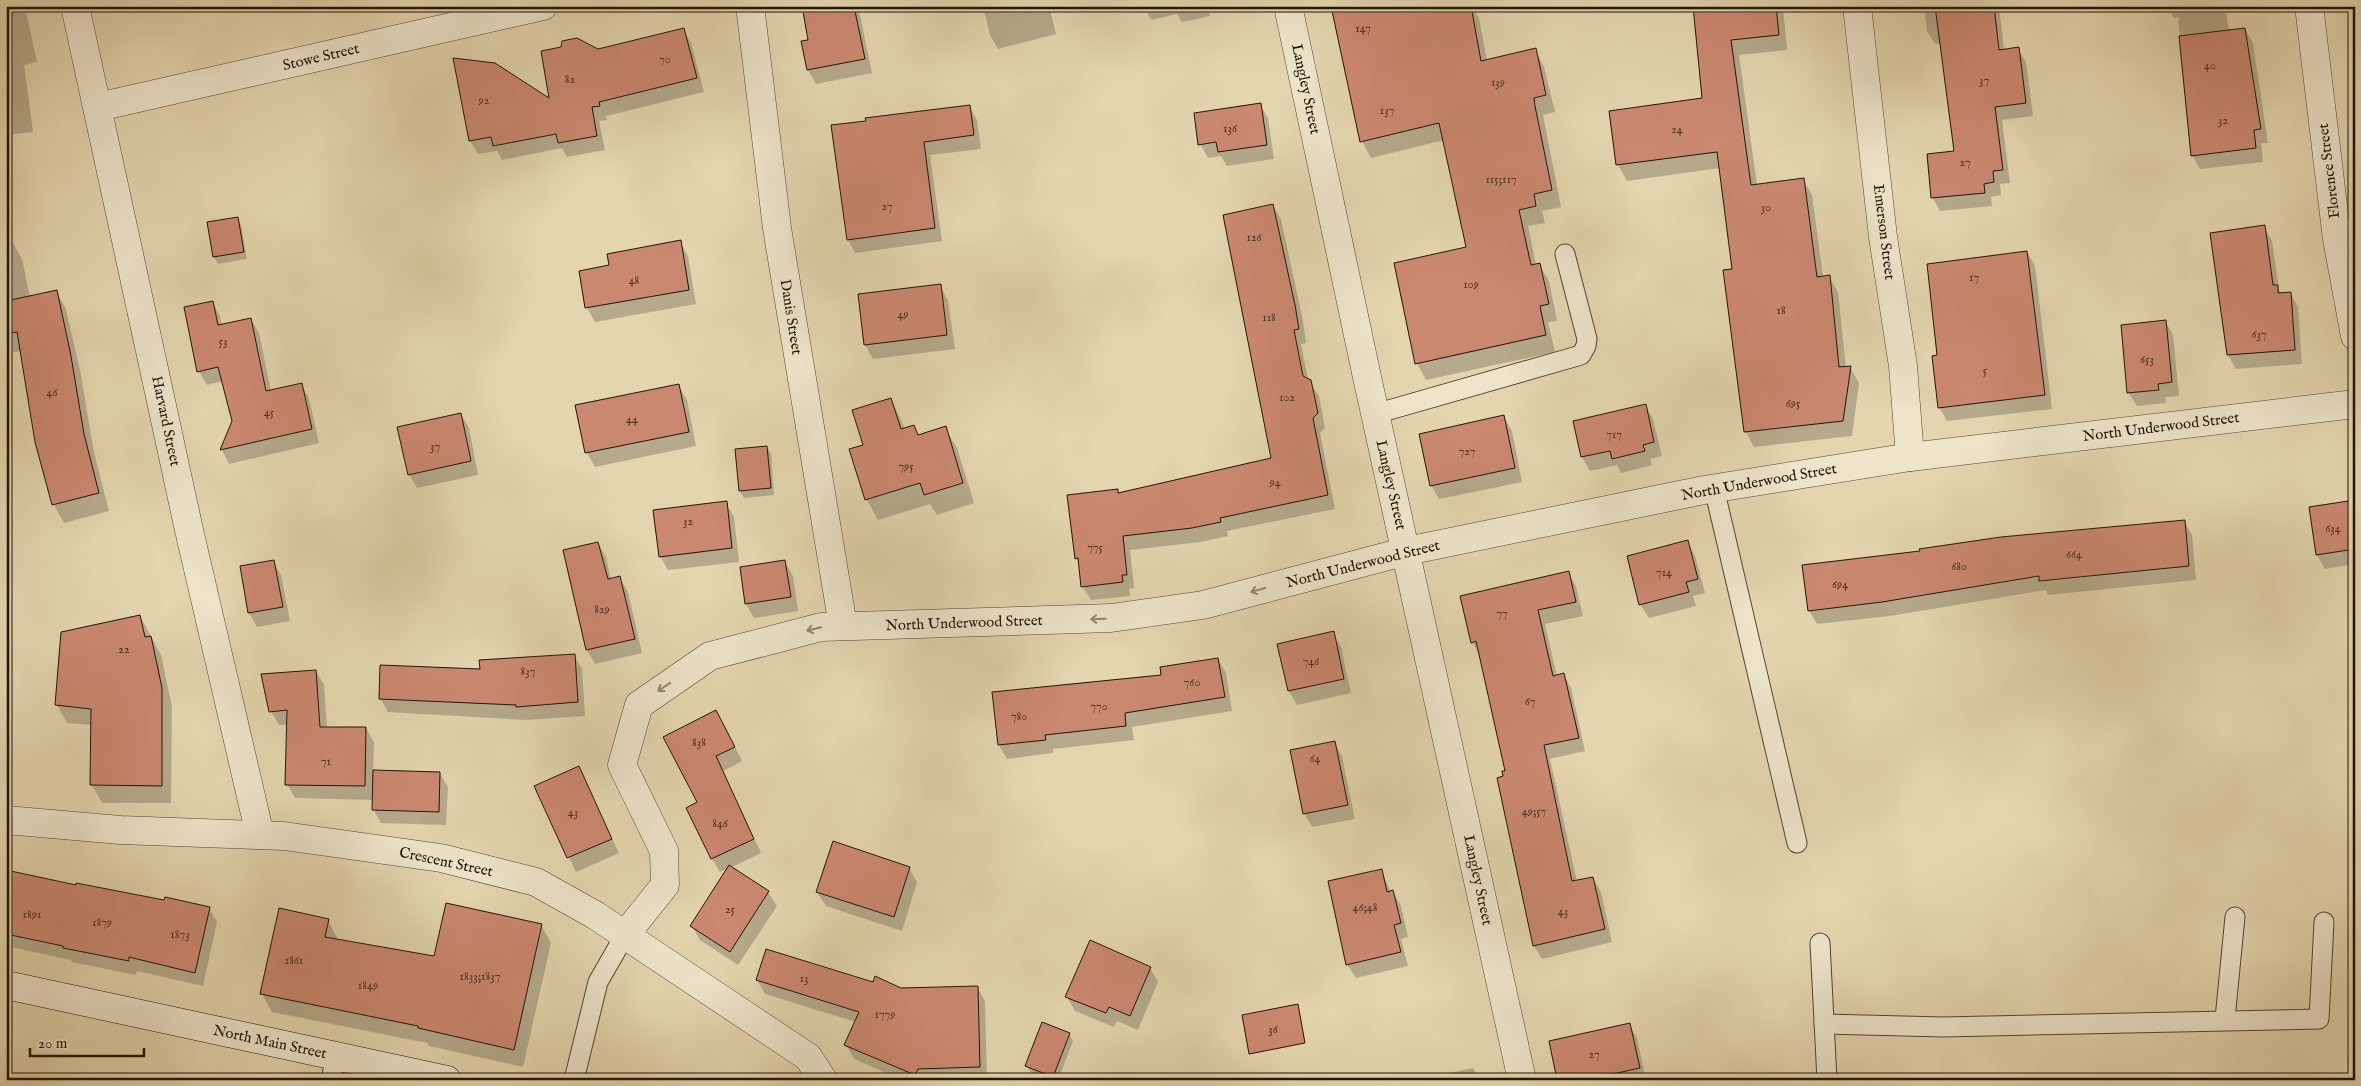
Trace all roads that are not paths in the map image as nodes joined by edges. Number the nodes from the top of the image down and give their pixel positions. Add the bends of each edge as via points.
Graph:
1 (75, 6) edge
2 (543, 6) edge
3 (750, 6) edge
4 (1288, 6) edge
5 (1857, 6) edge
6 (2309, 6) edge
7 (98, 107) junction
8 (1565, 254) dead end
9 (2355, 336) edge
10 (2355, 404) edge
11 (1375, 414) junction
12 (1910, 457) junction
13 (1714, 488) junction
14 (1407, 551) junction
15 (843, 626) junction
16 (6, 820) edge
17 (260, 835) junction
18 (1797, 843) dead end
19 (2235, 917) dead end
20 (2324, 922) dead end
21 (625, 935) junction
22 (1820, 943) dead end
23 (6, 985) edge
24 (2226, 1019) junction
25 (1824, 1024) junction
26 (333, 1068) edge
27 (447, 1080) edge
28 (574, 1080) edge
29 (823, 1080) edge
30 (1522, 1080) edge
31 (1827, 1080) edge

1 - 7 street, Harvard Street
2 - 7 street, Stowe Street
3 - 15 street, Danis Street via 777,228
4 - 11 street, Langley Street
5 - 12 street, Emerson Street via 1883,237 1903,366
6 - 9 street, Florence Street via 2337,239
7 - 17 street, Harvard Street via 189,530
8 - 11 lane via 1587,339 1581,355
10 - 12 street, North Underwood Street
11 - 14 street, Langley Street
12 - 13 street, North Underwood Street
13 - 14 street, North Underwood Street
13 - 18 lane
14 -> 15 street, North Underwood Street via 1203,605 1111,618
14 - 30 street, Langley Street
15 -> 21 street, North Underwood Street via 821,626 710,656 639,705 622,765 664,850 665,886
16 - 17 street, Crescent Street via 120,830
17 - 21 street, Crescent Street via 441,858 536,882
19 - 24 lane
20 - 24 lane via 2319,1019
21 - 28 lane via 598,982
21 - 29 street, Crescent Street via 808,1057
22 - 25 lane
23 - 26 street, North Main Street
24 - 25 lane via 1943,1027
25 - 31 lane
26 - 27 street, North Main Street

